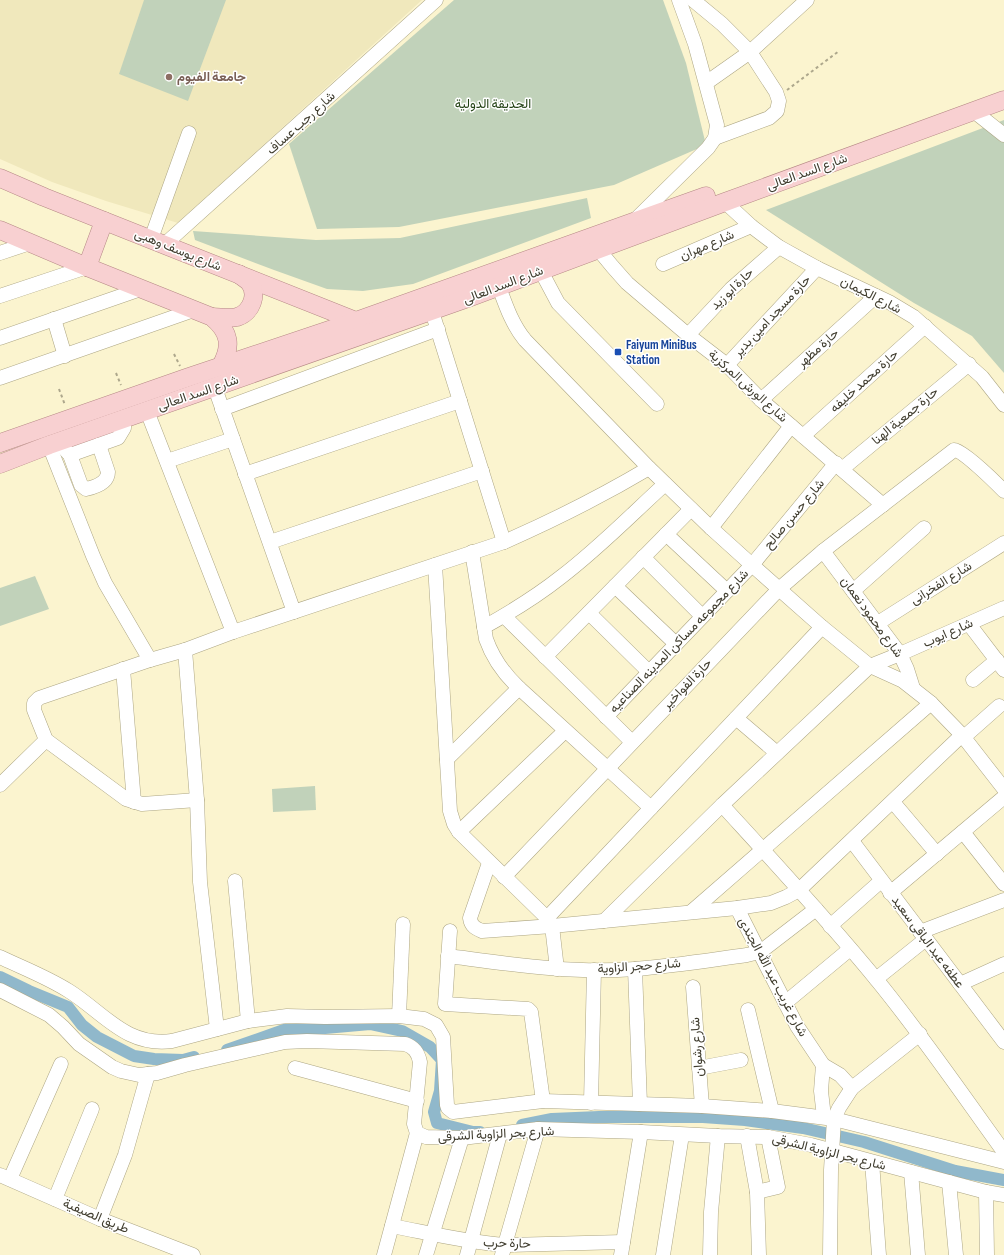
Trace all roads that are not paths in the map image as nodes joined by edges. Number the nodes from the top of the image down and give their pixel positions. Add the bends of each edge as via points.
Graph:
1 (436, 0) edge
2 (679, 0) edge
3 (693, 0) edge
4 (799, 2) edge
5 (750, 52) junction
6 (706, 83) junction
7 (1004, 88) edge
8 (1004, 100) edge
9 (975, 112) junction
10 (189, 133) dead end
11 (1004, 135) edge
12 (715, 138) junction
13 (0, 178) edge
14 (725, 202) junction
15 (104, 221) junction
16 (633, 222) junction
17 (751, 226) junction
18 (0, 230) edge
19 (158, 242) junction
20 (30, 243) junction
21 (780, 247) junction
22 (598, 249) junction
23 (0, 253) edge
24 (663, 264) dead end
25 (87, 267) junction
26 (818, 268) junction
27 (541, 271) junction
28 (238, 274) junction
29 (499, 287) junction
30 (141, 289) junction
31 (466, 290) junction
32 (0, 296) edge
33 (876, 296) junction
34 (430, 303) junction
35 (194, 310) junction
36 (212, 317) junction
37 (54, 319) junction
38 (356, 322) junction
39 (925, 326) junction
40 (438, 329) junction
41 (688, 335) junction
42 (0, 338) edge
43 (65, 356) junction
44 (968, 364) junction
45 (728, 365) junction
46 (221, 366) junction
47 (0, 378) edge
48 (215, 388) junction
49 (761, 400) junction
50 (460, 401) junction
51 (657, 404) dead end
52 (1004, 405) edge
53 (222, 409) junction
54 (147, 410) junction
55 (124, 419) junction
56 (791, 426) junction
57 (803, 436) junction
58 (233, 438) junction
59 (0, 443) edge
60 (99, 445) junction
61 (59, 447) junction
62 (167, 461) junction
63 (0, 464) edge
64 (839, 466) junction
65 (649, 468) junction
66 (482, 471) junction
67 (245, 474) junction
68 (665, 484) junction
69 (1004, 491) edge
70 (883, 505) junction
71 (691, 509) junction
72 (711, 528) junction
73 (924, 528) dead end
74 (666, 534) junction
75 (270, 542) junction
76 (504, 542) junction
77 (1004, 543) edge
78 (823, 551) junction
79 (472, 552) junction
80 (643, 557) junction
81 (435, 565) junction
82 (752, 565) junction
83 (615, 586) junction
84 (779, 589) junction
85 (853, 590) junction
86 (727, 591) junction
87 (1004, 608) edge
88 (294, 612) junction
89 (588, 613) junction
90 (504, 616) junction
91 (702, 616) junction
92 (878, 623) junction
93 (970, 624) junction
94 (484, 627) junction
95 (822, 627) junction
96 (233, 632) junction
97 (676, 644) junction
98 (185, 650) junction
99 (900, 654) junction
100 (545, 657) junction
101 (150, 660) junction
102 (1000, 665) edge
103 (870, 666) junction
104 (123, 669) junction
105 (649, 672) junction
106 (973, 680) dead end
107 (519, 688) junction
108 (913, 688) junction
109 (931, 703) junction
110 (999, 706) dead end
111 (606, 717) junction
112 (736, 718) junction
113 (565, 731) junction
114 (963, 736) junction
115 (46, 740) junction
116 (632, 742) junction
117 (777, 753) junction
118 (447, 760) junction
119 (607, 768) junction
120 (0, 785) edge
121 (1004, 789) edge
122 (1004, 797) edge
123 (197, 800) junction
124 (134, 802) junction
125 (893, 802) junction
126 (722, 805) junction
127 (651, 808) junction
128 (459, 832) junction
129 (963, 832) junction
130 (852, 841) junction
131 (763, 850) junction
132 (937, 854) junction
133 (489, 863) junction
134 (504, 877) junction
135 (235, 881) dead end
136 (881, 881) junction
137 (1004, 884) edge
138 (799, 890) junction
139 (890, 893) junction
140 (1004, 900) edge
141 (737, 908) junction
142 (816, 909) junction
143 (691, 912) junction
144 (604, 921) junction
145 (550, 922) junction
146 (403, 924) dead end
147 (830, 926) junction
148 (450, 931) dead end
149 (923, 936) junction
150 (850, 949) junction
151 (759, 952) junction
152 (448, 956) junction
153 (0, 957) edge
154 (1004, 964) edge
155 (557, 969) junction
156 (635, 969) junction
157 (594, 970) junction
158 (876, 979) junction
159 (960, 984) junction
160 (693, 987) dead end
161 (0, 990) edge
162 (785, 1003) junction
163 (748, 1010) dead end
164 (399, 1016) junction
165 (248, 1021) junction
166 (217, 1029) junction
167 (920, 1034) junction
168 (1004, 1042) edge
169 (741, 1060) dead end
170 (61, 1064) dead end
171 (823, 1065) junction
172 (294, 1068) dead end
173 (699, 1068) junction
174 (148, 1074) junction
175 (852, 1088) junction
176 (417, 1101) junction
177 (543, 1101) junction
178 (592, 1103) junction
179 (640, 1104) junction
180 (702, 1106) junction
181 (92, 1109) dead end
182 (772, 1111) junction
183 (829, 1118) junction
184 (538, 1129) junction
185 (641, 1132) junction
186 (417, 1133) junction
187 (500, 1134) junction
188 (682, 1135) junction
189 (718, 1136) junction
190 (747, 1136) junction
191 (768, 1136) junction
192 (462, 1138) junction
193 (832, 1152) junction
194 (1004, 1152) edge
195 (872, 1162) junction
196 (1004, 1162) edge
197 (911, 1172) junction
198 (5, 1177) edge
199 (949, 1182) junction
200 (757, 1192) junction
201 (986, 1192) junction
202 (1004, 1195) edge
203 (55, 1199) junction
204 (100, 1219) junction
205 (392, 1226) junction
206 (432, 1234) junction
207 (469, 1248) edge
208 (622, 1248) edge
209 (503, 1250) edge
210 (194, 1255) edge
211 (384, 1255) edge
212 (426, 1255) edge
213 (663, 1255) edge
214 (710, 1255) edge
215 (759, 1255) edge
216 (830, 1255) edge
217 (878, 1255) edge
218 (918, 1255) edge
219 (956, 1255) edge
220 (988, 1255) edge

1 - 19 street, شارع رجب عساف
2 - 6 street
3 - 5 street
4 - 5 street
5 - 6 street
5 - 12 street via 778,96 779,106 774,115
6 - 12 street via 717,125
7 - 16 main road, شارع السد العالى
8 - 9 main road, شارع السد العالى
9 - 11 street
9 - 14 main road, شارع السد العالى
10 - 19 street
12 - 16 street
13 - 15 main road, شارع يوسف وهبى
14 - 17 street, شارع الكيمان
14 - 22 main road, شارع السد العالى
15 - 19 main road, شارع يوسف وهبى
15 - 25 main road
16 - 31 main road, شارع السد العالى
17 - 21 street, شارع الكيمان
17 - 24 street, شارع مهران
18 - 20 main road
19 - 28 main road, شارع يوسف وهبى
20 - 23 street
20 - 25 main road
21 - 26 street, شارع الكيمان
21 - 41 street, حارة ابو زيد via 731,289
22 - 27 main road, شارع السد العالى
22 - 41 street, شارع الورش المركزية via 627,283
25 - 30 main road
25 - 32 street
26 - 33 street, شارع الكيمان
26 - 45 street, حارة مسجد امين بدير
27 - 29 main road, شارع السد العالى
27 - 51 street via 558,303
28 - 36 main road via 249,282 252,288 251,306 236,317
28 - 38 main road, شارع يوسف وهبى
29 - 31 main road, شارع السد العالى
29 - 65 street, شارع محمود نعمان via 509,314 525,340
30 - 35 main road
30 - 37 street
31 - 34 main road, شارع السد العالى
33 - 39 street, شارع الكيمان
33 - 49 street, حارة مظهر
34 - 38 main road, شارع السد العالى
34 - 40 street
34 - 48 main road, شارع السد العالى
35 - 36 main road
35 - 43 street
36 - 46 main road via 221,324 226,334 227,356
37 - 42 street
37 - 43 street
38 - 46 main road, شارع السد العالى
39 - 44 street, شارع الكيمان
39 - 57 street, حارة محمد خليفه
40 - 50 street
40 - 53 street
41 - 45 street, شارع الورش المركزية
43 - 47 street
44 - 52 street, شارع الكيمان
44 - 64 street, حارة جمعية الهنا
45 - 49 street, شارع الورش المركزية
46 - 59 main road, شارع السد العالى
48 - 53 street
48 - 54 main road, شارع السد العالى
49 - 56 street, شارع الورش المركزية
50 - 66 street
50 - 67 street
53 - 58 street
54 - 55 main road, شارع السد العالى
54 - 62 street
55 - 60 street via 124,428 120,436
55 - 61 main road, شارع السد العالى
56 - 57 street, شارع الورش المركزية
56 - 72 street
57 - 64 street, شارع الورش المركزية
58 - 62 street
58 - 67 street
60 - 61 street
60 - 61 street via 108,476 104,482 88,489 81,485
61 - 63 main road, شارع السد العالى
61 - 101 street via 93,556 105,583
62 - 96 street
64 - 70 street, شارع الورش المركزية
64 - 82 street, شارع حسن صالح
65 - 68 street, شارع محمود نعمان
65 - 76 street via 578,508
66 - 75 street
66 - 76 street
67 - 75 street
68 - 71 street, شارع محمود نعمان
68 - 90 street via 588,555 556,581
69 - 70 street, حارة الفواخير via 956,450
70 - 78 street, حارة الفواخير
71 - 72 street, شارع محمود نعمان
71 - 74 street
72 - 82 street, شارع محمود نعمان
73 - 85 street
74 - 80 street
74 - 86 street
75 - 88 street
76 - 79 street
77 - 92 street, شارع الفخرانى
78 - 84 street, حارة الفواخير
78 - 85 street, شارع محمود نعمان
79 - 81 street
79 - 94 street
80 - 83 street
80 - 91 street
81 - 88 street
81 - 118 street
82 - 84 street, شارع محمود نعمان
82 - 86 street, شارع مجموعه مساكن المدينه الصناعيه
83 - 89 street
83 - 97 street
84 - 95 street, شارع محمود نعمان
84 - 116 street, حارة الفواخير
85 - 92 street, شارع محمود نعمان
86 - 91 street, شارع مجموعه مساكن المدينه الصناعيه
87 - 93 street, شارع ايوب
88 - 96 street
89 - 100 street
89 - 105 street
90 - 94 street
90 - 100 street
91 - 97 street, شارع مجموعه مساكن المدينه الصناعيه
92 - 99 street, شارع محمود نعمان
93 - 99 street, شارع ايوب
93 - 102 street
94 - 107 street via 494,660
95 - 103 street, شارع محمود نعمان
95 - 112 street
96 - 98 street
97 - 105 street, شارع مجموعه مساكن المدينه الصناعيه
98 - 101 street
98 - 123 street
99 - 103 street, شارع ايوب
99 - 108 street, شارع محمود نعمان
100 - 111 street
101 - 104 street
102 - 106 street
103 - 108 street, شارع محمود نعمان via 892,675
103 - 117 street
104 - 115 street via 39,698 34,703 34,710
104 - 124 street
105 - 111 street, شارع مجموعه مساكن المدينه الصناعيه
107 - 113 street
107 - 118 street
108 - 109 street, شارع محمود نعمان
109 - 114 street, شارع محمود نعمان
109 - 131 street
110 - 114 street
111 - 116 street
112 - 117 street
112 - 127 street
113 - 119 street
113 - 128 street
114 - 121 street, شارع محمود نعمان
114 - 125 street
115 - 120 street
115 - 124 street
116 - 119 street, حارة الفواخير
117 - 126 street
118 - 128 street via 450,811
119 - 127 street
119 - 134 street, حارة الفواخير
122 - 129 street
123 - 124 street via 142,804
123 - 166 street via 200,882
125 - 130 street
125 - 132 street
126 - 131 street
126 - 144 street
127 - 145 street
128 - 133 street
129 - 132 street
129 - 137 street
130 - 136 street, عطفه عبد الباقى سعيد
130 - 138 street
131 - 138 street
131 - 143 street
132 - 139 street
133 - 134 street
133 - 145 street via 470,918 470,923 475,928 482,931
134 - 145 street
135 - 165 street
136 - 139 street, عطفه عبد الباقى سعيد
136 - 147 street
138 - 141 street via 772,902
138 - 142 street
139 - 149 street, عطفه عبد الباقى سعيد
140 - 149 street
141 - 143 street
141 - 151 street, شارع غريب عبد الله الجندى
142 - 147 street
142 - 151 street, شارع حجر الزاوية
143 - 144 street
144 - 145 street
145 - 155 street
146 - 164 street
147 - 150 street
148 - 152 street
149 - 158 street
149 - 159 street, عطفه عبد الباقى سعيد
150 - 158 street
150 - 162 street
151 - 156 street, شارع حجر الزاوية
151 - 162 street, شارع غريب عبد الله الجندى
152 - 155 street, شارع حجر الزاوية
152 - 177 street via 444,1004 525,1008 531,1012
153 - 166 street, شارع بحر الزاوية الشرقى via 68,990 122,1031 138,1038 164,1042
154 - 159 street
155 - 157 street, شارع حجر الزاوية
156 - 157 street, شارع حجر الزاوية
156 - 179 street
157 - 178 street
158 - 167 street
159 - 168 street, عطفه عبد الباقى سعيد
160 - 173 street, شارع رشوان
161 - 174 street via 49,1015 74,1040 112,1067 129,1074
162 - 171 street, شارع غريب عبد الله الجندى
163 - 182 street
164 - 165 street, شارع بحر الزاوية الشرقى via 287,1016
164 - 177 street, شارع بحر الزاوية الشرقى via 424,1019 440,1030 444,1043 447,1106 451,1111 456,1113
165 - 166 street, شارع بحر الزاوية الشرقى
167 - 175 street
167 - 194 street
169 - 173 street
170 - 198 street
171 - 175 street, شارع غريب عبد الله الجندى via 840,1075
171 - 183 street via 821,1091
172 - 176 street
173 - 180 street, شارع رشوان
174 - 176 street via 285,1042 405,1044 414,1048 419,1057
174 - 204 street via 125,1156
175 - 183 street
176 - 186 street via 414,1124
177 - 178 street, شارع بحر الزاوية الشرقى
178 - 179 street, شارع بحر الزاوية الشرقى
179 - 180 street, شارع بحر الزاوية الشرقى
180 - 182 street, شارع بحر الزاوية الشرقى
181 - 203 street
182 - 183 street, شارع بحر الزاوية الشرقى
183 - 193 street
183 - 196 street, شارع بحر الزاوية الشرقى
184 - 185 street, شارع بحر الزاوية الشرقى
184 - 187 street, شارع بحر الزاوية الشرقى
184 - 209 street
185 - 188 street, شارع بحر الزاوية الشرقى
185 - 208 street
186 - 192 street, شارع بحر الزاوية الشرقى via 426,1137
186 - 205 street
187 - 192 street, شارع بحر الزاوية الشرقى
187 - 207 street
188 - 189 street, شارع بحر الزاوية الشرقى
188 - 213 street
189 - 190 street, شارع بحر الزاوية الشرقى
189 - 214 street
190 - 191 street, شارع بحر الزاوية الشرقى
190 - 200 street
191 - 193 street, شارع بحر الزاوية الشرقى
191 - 200 street via 778,1187
192 - 206 street
193 - 195 street, شارع بحر الزاوية الشرقى
193 - 216 street
195 - 197 street, شارع بحر الزاوية الشرقى
195 - 217 street
197 - 199 street, شارع بحر الزاوية الشرقى
197 - 218 street
198 - 203 street, طريق الصيفية
199 - 201 street, شارع بحر الزاوية الشرقى
199 - 219 street
200 - 215 street
201 - 202 street, شارع بحر الزاوية الشرقى
201 - 220 street
203 - 204 street, طريق الصيفية
204 - 210 street, طريق الصيفية
205 - 206 street, حارة حرب
205 - 211 street
206 - 207 street, حارة حرب
206 - 212 street
207 - 209 street, حارة حرب
208 - 209 street, حارة حرب

